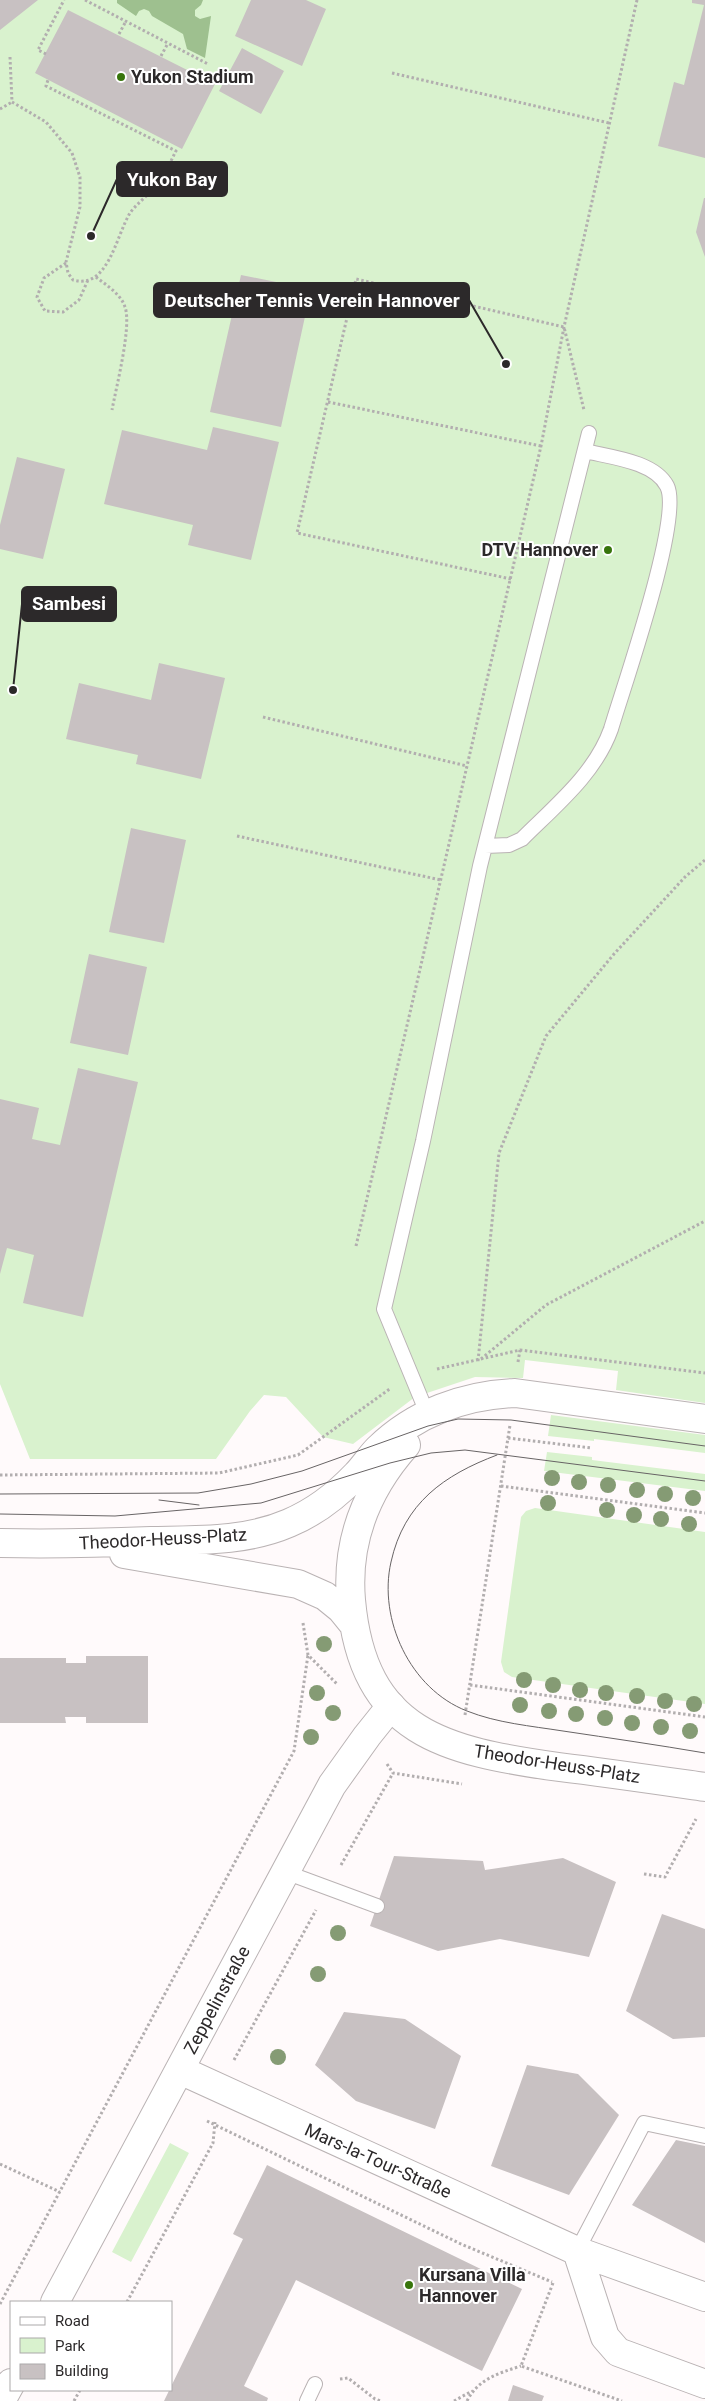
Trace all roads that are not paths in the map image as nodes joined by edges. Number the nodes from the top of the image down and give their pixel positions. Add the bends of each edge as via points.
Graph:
1 (589, 433) road end
2 (585, 451) junction
3 (485, 846) junction
4 (472, 1399) junction
5 (427, 1413) junction
6 (705, 1419) edge
7 (0, 1543) edge
8 (61, 1544) junction
9 (354, 1626) junction
10 (391, 1706) junction
11 (705, 1787) edge
12 (285, 1872) junction
13 (376, 1906) dead end
14 (180, 2070) junction
15 (705, 2136) edge
16 (577, 2251) junction
17 (705, 2297) edge
18 (56, 2301) edge
19 (315, 2384) road end
20 (705, 2384) edge
21 (10, 2385) edge
22 (2, 2401) edge
23 (307, 2401) edge

1 - 2 lane
2 - 3 lane
2 - 3 lane via 637,463 654,472 667,486 670,504 662,560 611,729 595,763 522,839 509,846
3 - 5 lane via 384,1309
4 - 5 street, Theodor-Heuss-Platz
4 - 6 street, Theodor-Heuss-Platz via 515,1393
4 - 9 street, Theodor-Heuss-Platz via 455,1406 416,1434 390,1463 367,1501 351,1562
5 - 8 street, Theodor-Heuss-Platz via 389,1439 340,1491 289,1523 231,1539
7 - 8 street
8 - 9 street, Theodor-Heuss-Platz via 298,1584 324,1596
9 - 10 street, Theodor-Heuss-Platz via 367,1669
10 - 11 street, Theodor-Heuss-Platz via 423,1733 462,1749 506,1759
10 - 12 street, Zeppelinstraße via 332,1785
12 - 13 lane
12 - 14 street, Zeppelinstraße
14 - 16 street, Mars-la-Tour-Straße
14 - 18 street, Zeppelinstraße
15 - 16 lane via 644,2123
16 - 17 street, Mars-la-Tour-Straße
16 - 20 street via 605,2337 618,2352
19 - 23 lane
21 - 22 street

